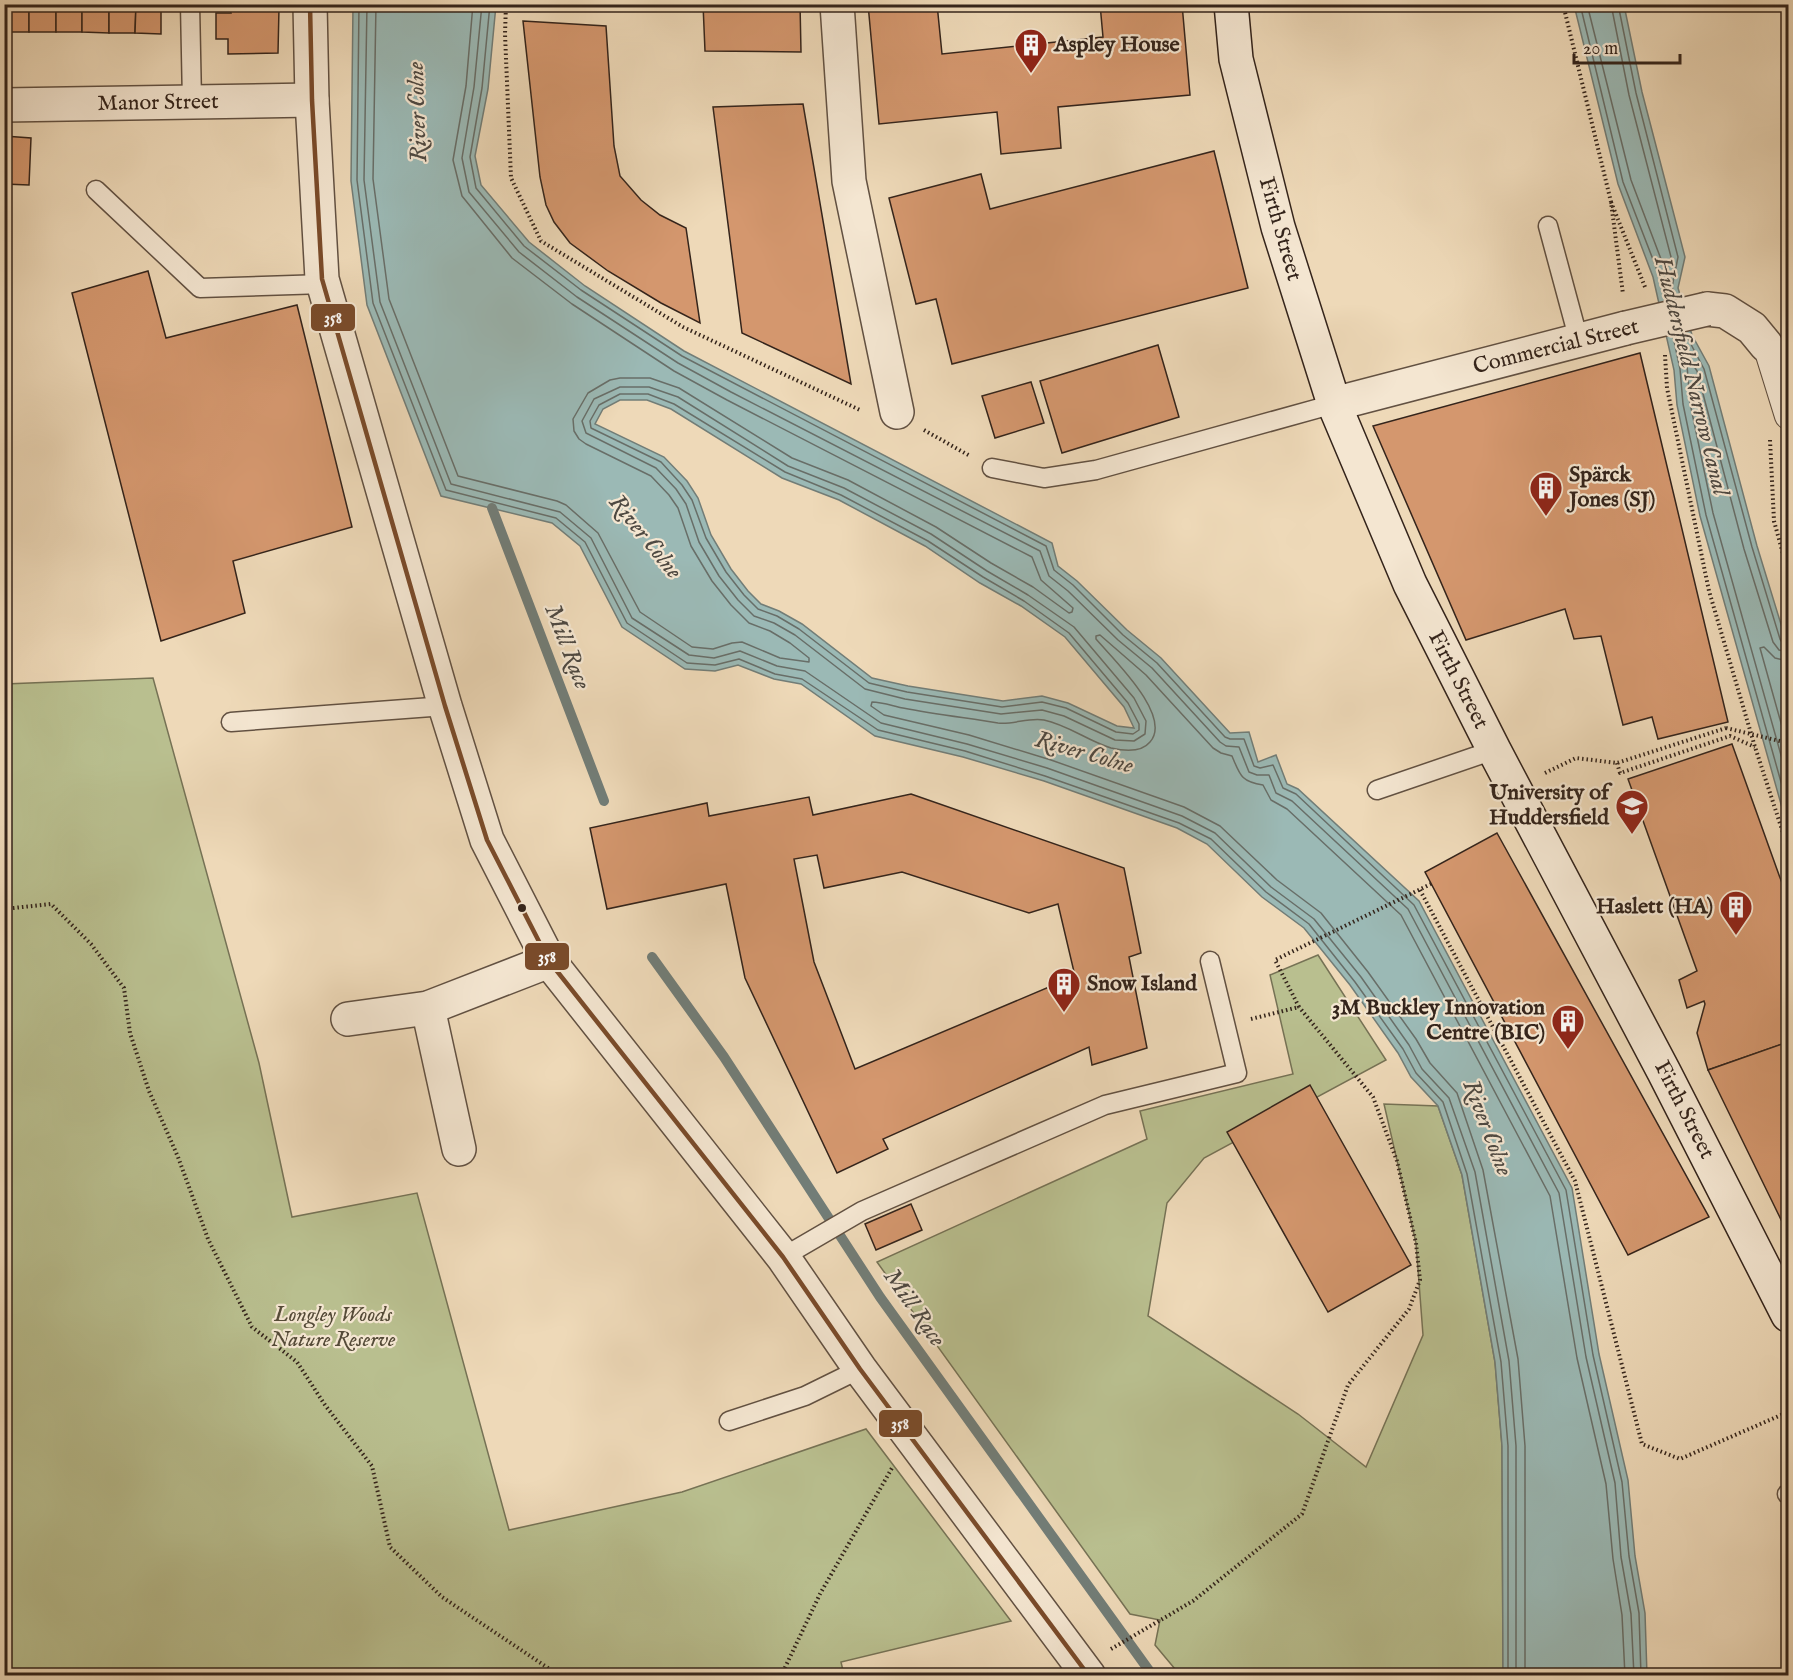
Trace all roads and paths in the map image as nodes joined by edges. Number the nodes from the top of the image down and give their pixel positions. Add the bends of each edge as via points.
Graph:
1 (190, 4) edge
2 (310, 4) edge
3 (506, 4) edge
4 (837, 4) edge
5 (1231, 4) edge
6 (1563, 4) edge
7 (312, 100) junction
8 (192, 102) junction
9 (4, 105) edge
10 (96, 190) dead end
11 (1548, 226) dead end
12 (324, 284) junction
13 (1625, 317) junction
14 (1579, 340) junction
15 (1766, 345) joint
16 (1667, 388) dead end
17 (1334, 404) junction
18 (883, 414) junction
19 (1780, 423) edge
20 (992, 468) joint
21 (1788, 572) edge
22 (446, 706) junction
23 (231, 722) dead end
24 (1788, 743) edge
25 (1755, 747) junction
26 (1494, 750) junction
27 (1617, 763) junction
28 (1515, 789) junction
29 (1377, 790) dead end
30 (1788, 848) edge
31 (1431, 884) dead end
32 (1420, 890) junction
33 (4, 909) edge
34 (549, 961) junction
35 (1210, 961) dead end
36 (1299, 1006) junction
37 (428, 1008) junction
38 (348, 1019) dead end
39 (1225, 1026) junction
40 (459, 1149) dead end
41 (783, 1257) junction
42 (1788, 1315) edge
43 (860, 1369) junction
44 (1788, 1412) edge
45 (729, 1421) dead end
46 (911, 1437) junction
47 (1114, 1647) dead end
48 (560, 1676) edge
49 (781, 1676) edge
50 (1089, 1676) edge

1 - 8 lane
2 - 7 street
3 - 18 path via 511,178 541,241 683,327
4 - 18 street via 849,182
5 - 17 street, Firth Street via 1236,59 1278,228
6 - 13 path via 1611,202
7 - 8 street, Manor Street
7 - 12 street
8 - 9 street, Manor Street
10 - 12 lane via 200,288
11 - 14 lane
12 - 22 street
13 - 14 street, Commercial Street
13 - 15 street, Commercial Street, bridge via 1725,310 1752,328
14 - 17 street, Commercial Street
15 - 19 street, Commercial Street
16 - 25 path via 1709,591
17 - 20 lane via 1096,470 1044,478
17 - 26 street, Firth Street via 1410,584
18 - 20 path
19 - 21 path via 1770,440 1774,521
22 - 23 lane
22 - 34 street via 487,840
24 - 27 path, bridge via 1726,728
25 - 27 path via 1730,736 1620,773
25 - 30 path
26 - 28 street, Firth Street
26 - 29 lane
27 - 28 path via 1576,759
28 - 42 street, Firth Street
31 - 32 path
32 - 36 path via 1275,960
32 - 44 path via 1575,1181 1642,1444 1680,1459
33 - 48 path via 51,904 92,944 124,988 130,1033 149,1091 208,1239 252,1327 297,1362 372,1466 390,1547 442,1597
34 - 37 street
34 - 41 street
35 - 39 lane
36 - 39 path
36 - 47 path via 1373,1097 1397,1161 1416,1243 1420,1280 1409,1310 1348,1385 1302,1514 1193,1601
37 - 38 street
37 - 40 street
39 - 41 lane via 1237,1073 1105,1105 862,1210
41 - 43 street
43 - 45 lane via 805,1396
43 - 46 street
46 - 49 path via 820,1594
46 - 50 street

